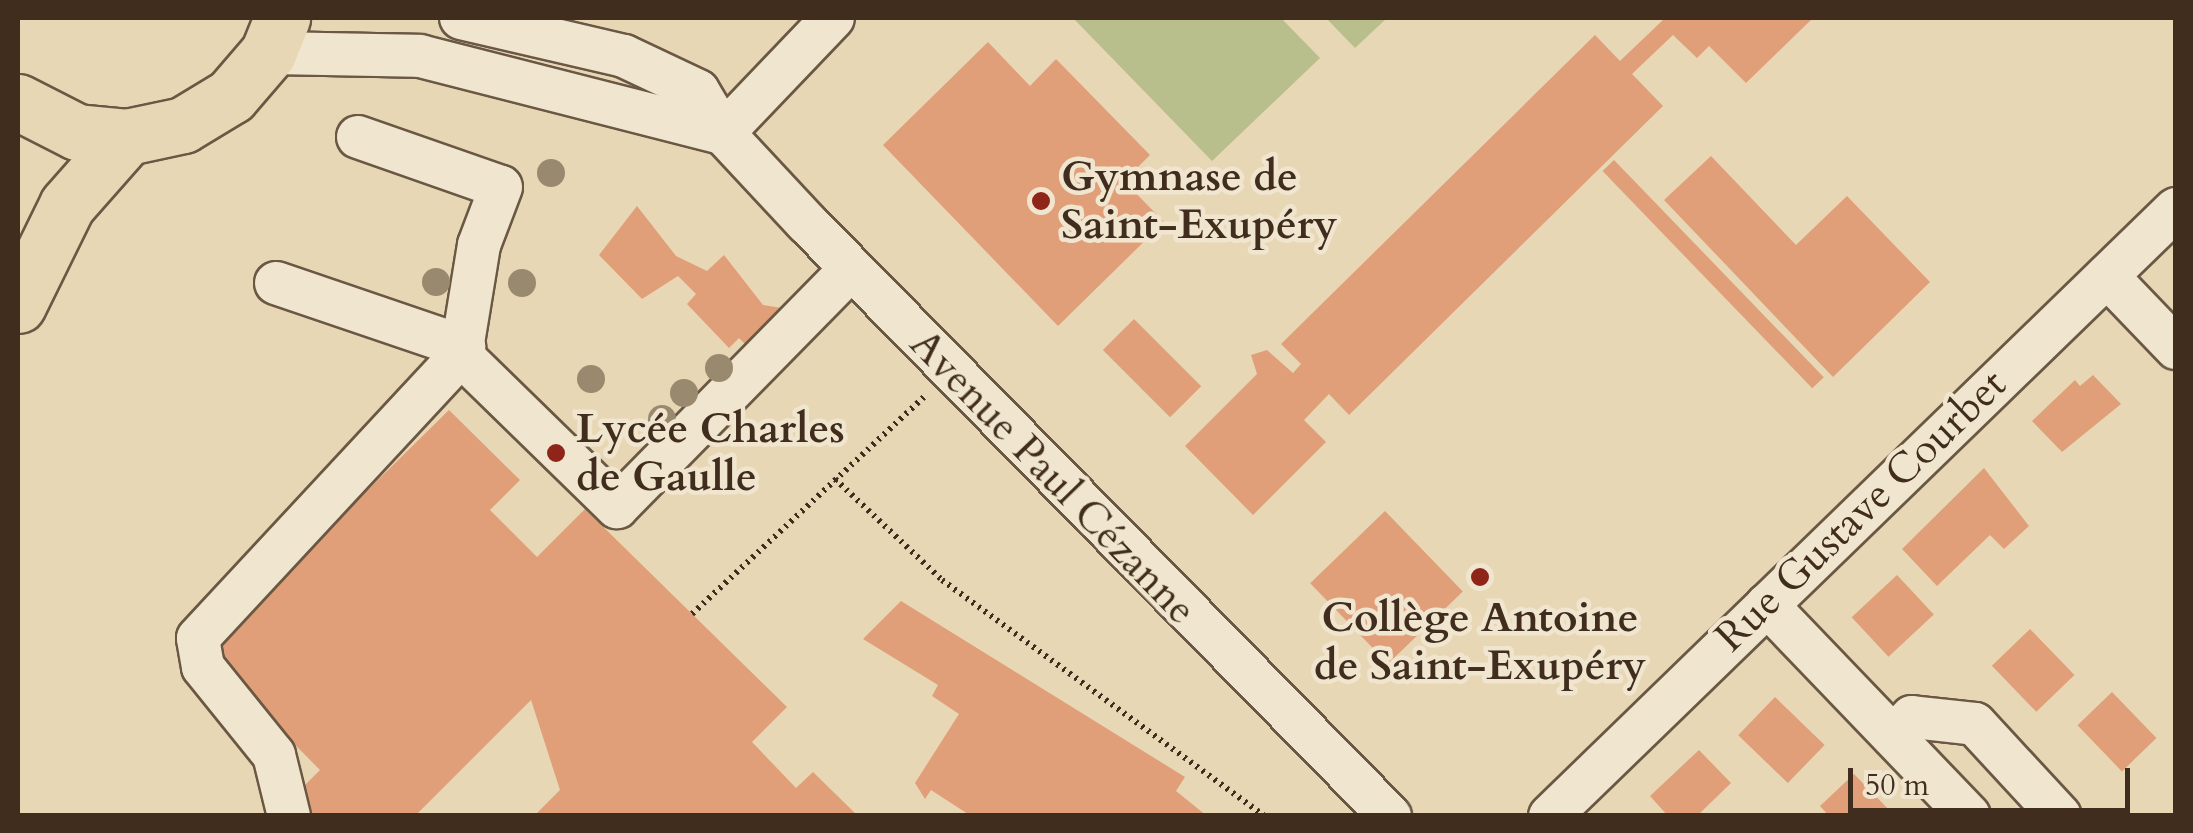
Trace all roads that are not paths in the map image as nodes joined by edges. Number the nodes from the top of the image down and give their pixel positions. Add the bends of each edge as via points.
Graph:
1 (461, 18) edge
2 (833, 18) edge
3 (275, 35) edge
4 (18, 102) edge
5 (724, 133) junction
6 (127, 137) junction
7 (358, 138) dead end
8 (2176, 209) edge
9 (851, 269) junction
10 (2107, 276) junction
11 (276, 283) dead end
12 (18, 305) edge
13 (2176, 348) edge
14 (462, 351) junction
15 (1767, 605) junction
16 (1893, 736) junction
17 (290, 816) edge
18 (1390, 816) edge
19 (1550, 816) edge
20 (1968, 816) edge
21 (2060, 816) edge

1 - 5 street, Avenue Paul Cézanne via 624,56 698,91
2 - 5 street
3 - 5 street via 420,56
3 - 6 main road via 232,96 183,126
4 - 6 main road via 77,132
5 - 9 street, Avenue Paul Cézanne
6 - 12 main road via 67,205
7 - 14 street via 500,187 479,246
8 - 10 street, Rue Gustave Courbet
9 - 14 street via 617,507
9 - 18 street, Avenue Paul Cézanne
10 - 13 street
10 - 15 street, Rue Gustave Courbet
11 - 14 street
14 - 17 street via 198,638 203,667 274,755
15 - 16 street
15 - 19 street, Rue Gustave Courbet
16 - 20 street
16 - 21 street via 1912,718 1975,724

